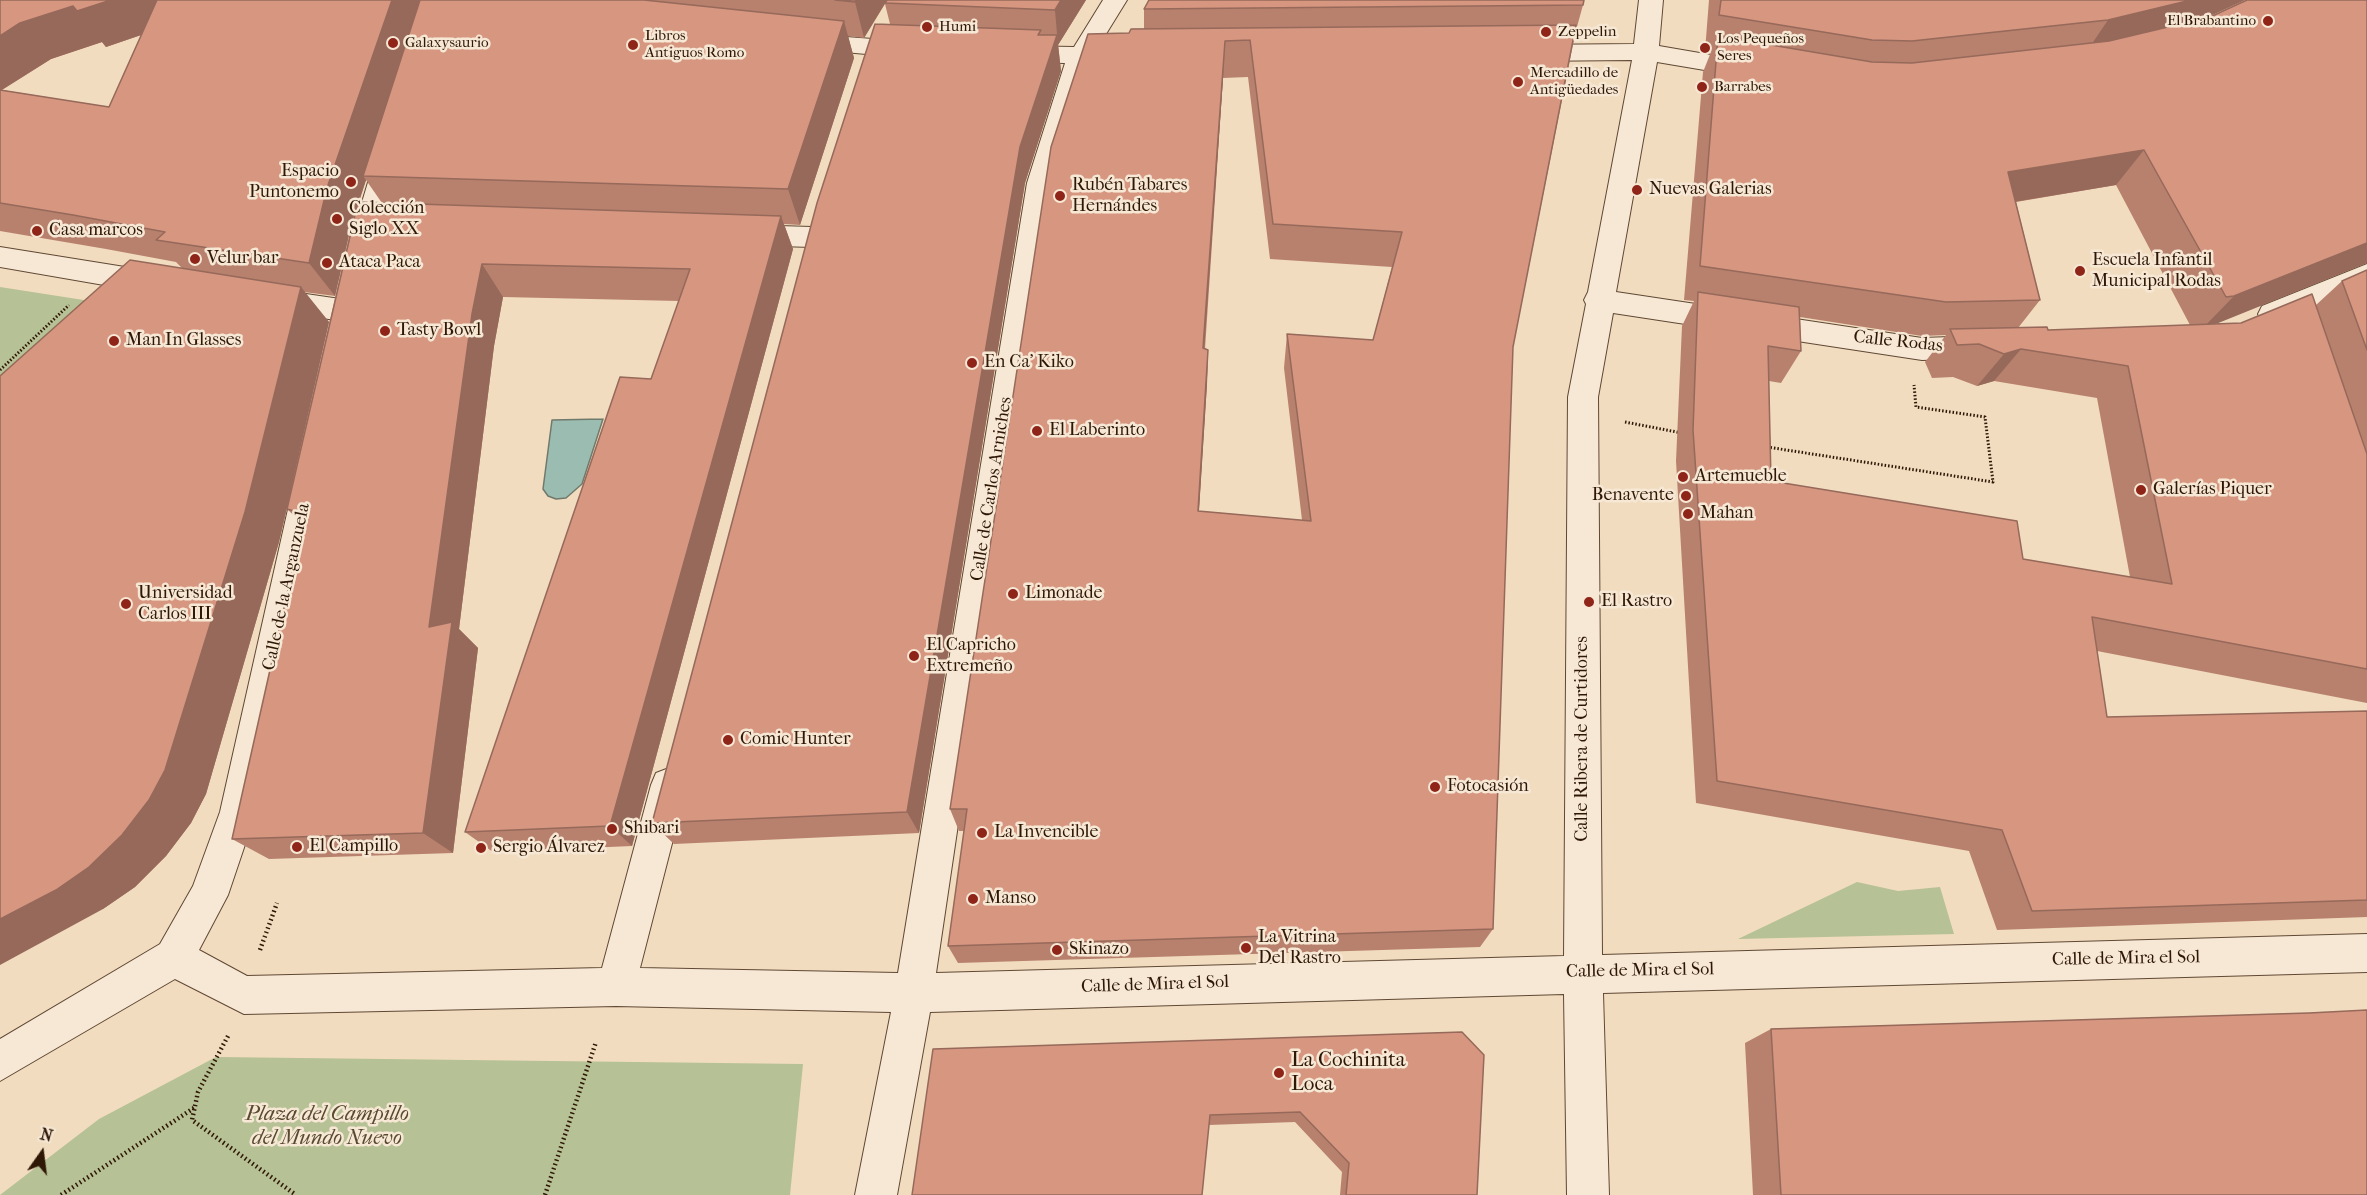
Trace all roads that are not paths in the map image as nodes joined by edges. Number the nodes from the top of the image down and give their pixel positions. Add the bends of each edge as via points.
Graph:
1 (1115, 0) edge
2 (1651, 0) edge
3 (890, 20) dead end
4 (780, 40) edge
5 (941, 51) edge
6 (1646, 52) junction
7 (1501, 53) edge
8 (998, 54) edge
9 (1149, 56) edge
10 (1080, 57) junction
11 (869, 60) junction
12 (1773, 73) edge
13 (399, 124) edge
14 (716, 234) edge
15 (0, 257) edge
16 (803, 271) edge
17 (2367, 274) edge
18 (183, 287) edge
19 (352, 289) junction
20 (250, 297) edge
21 (1598, 300) junction
22 (2245, 326) edge
23 (340, 346) edge
24 (2004, 347) edge
25 (317, 451) edge
26 (677, 754) edge
27 (2367, 953) edge
28 (174, 958) junction
29 (1583, 972) junction
30 (616, 987) junction
31 (914, 993) junction
32 (0, 1061) edge
33 (876, 1195) edge
34 (1588, 1195) edge

1 - 10 street, Calle de Carlos Arniches
2 - 6 street, Calle Ribera de Curtidores
3 - 11 street
4 - 11 street
5 - 11 street
6 - 7 street
6 - 12 street
6 - 21 street, Calle Ribera de Curtidores
8 - 10 street
9 - 10 street
10 - 31 street, Calle de Carlos Arniches via 1040,183
13 - 19 street via 380,224
14 - 16 street via 815,226
15 - 18 street
17 - 22 street via 2291,319
19 - 20 street
19 - 23 street
21 - 24 street, Calle Rodas via 1922,349
21 - 29 street, Calle Ribera de Curtidores via 1583,397
25 - 28 street, Calle de la Arganzuela via 238,812 209,895
26 - 30 street
27 - 29 street, Calle de Mira el Sol
28 - 30 street via 244,994
28 - 32 street
29 - 31 street, Calle de Mira el Sol
29 - 34 street, Calle Ribera de Curtidores
30 - 31 street
31 - 33 street

